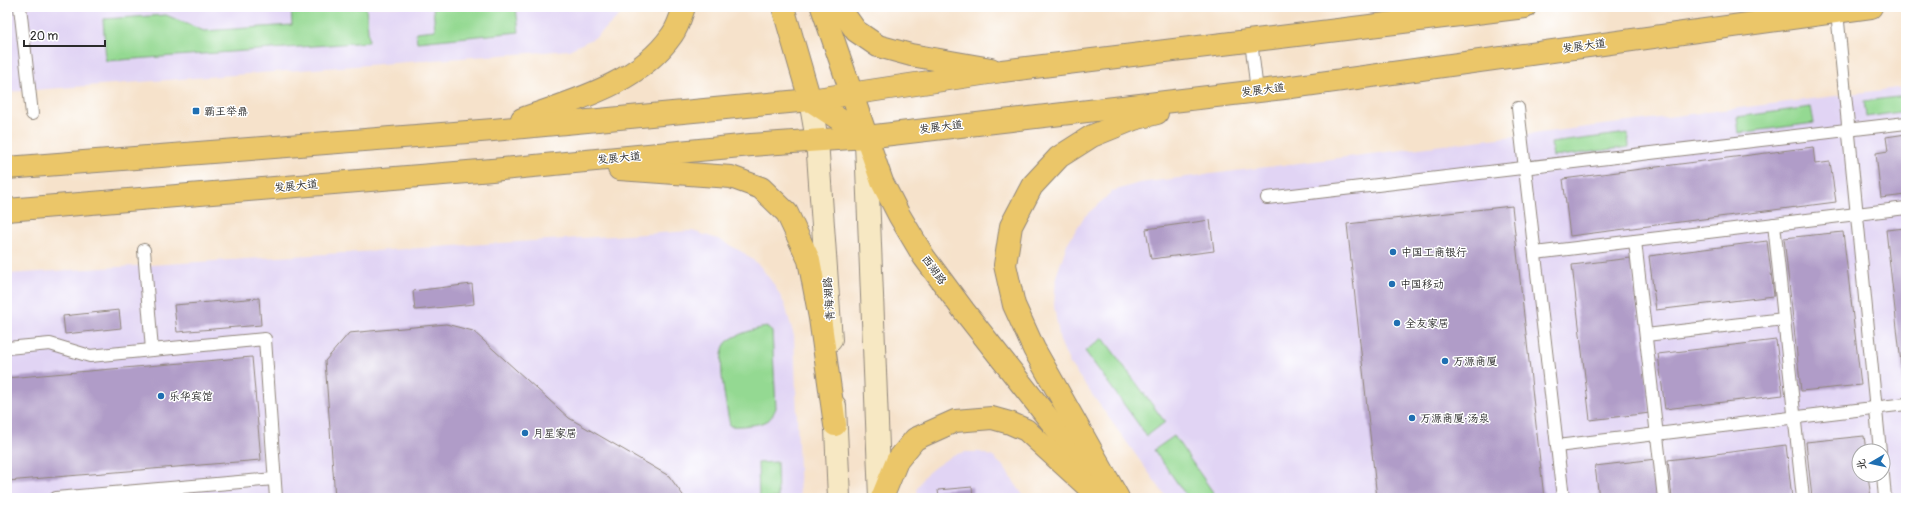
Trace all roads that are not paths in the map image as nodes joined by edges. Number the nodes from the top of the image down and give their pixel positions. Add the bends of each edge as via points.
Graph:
1 (20, 7) edge
2 (684, 7) edge
3 (783, 7) edge
4 (822, 7) edge
5 (839, 7) edge
6 (1525, 7) edge
7 (1871, 7) edge
8 (1457, 11) edge
9 (1837, 12) junction
10 (1251, 41) junction
11 (1002, 71) junction
12 (1284, 88) junction
13 (1258, 91) junction
14 (853, 95) junction
15 (810, 100) junction
16 (1518, 108) dead end
17 (32, 114) dead end
18 (1906, 123) edge
19 (493, 130) junction
20 (1849, 130) junction
21 (866, 137) junction
22 (817, 140) junction
23 (7, 168) edge
24 (1525, 168) junction
25 (492, 170) junction
26 (1267, 198) dead end
27 (1906, 208) edge
28 (7, 210) edge
29 (1857, 214) junction
30 (1774, 224) junction
31 (1635, 241) junction
32 (144, 250) dead end
33 (1535, 253) junction
34 (1784, 319) junction
35 (1646, 335) junction
36 (7, 348) edge
37 (152, 350) junction
38 (1906, 404) edge
39 (1876, 407) junction
40 (1794, 418) junction
41 (835, 425) junction
42 (1657, 434) junction
43 (1879, 443) edge
44 (1557, 446) junction
45 (274, 479) junction
46 (1884, 483) edge
47 (78, 497) edge
48 (56, 498) edge
49 (276, 498) edge
50 (839, 498) edge
51 (881, 498) edge
52 (1100, 498) edge
53 (1111, 498) edge
54 (1118, 498) edge
55 (1563, 498) edge
56 (1664, 498) edge
57 (1803, 498) edge
58 (1885, 498) edge

1 - 17 lane
2 - 19 main road via 673,34 649,62 604,90
3 - 15 main road
4 - 14 main road, 西湖路
5 - 11 main road via 856,31 878,46 911,55
6 - 8 main road
7 - 9 main road, 发展大道
8 - 10 main road
9 - 12 main road, 发展大道
9 - 20 lane
10 - 11 main road
10 - 13 lane
11 - 14 main road
12 - 13 main road, 发展大道
12 - 54 main road via 1171,109 1134,119 1092,136 1059,157 1032,186 1011,226 1005,266 1014,305 1034,349
13 - 21 main road, 发展大道
14 - 15 main road
14 - 21 main road, 西湖路
15 - 19 main road
15 - 21 main road
15 - 22 main road, 青海湖路
16 - 24 lane
18 - 20 lane
19 - 23 main road
20 - 24 lane
20 - 29 lane
21 - 22 main road, 发展大道
21 - 51 main road
21 - 53 main road, 西湖路 via 882,182 924,257
22 - 25 main road, 发展大道
22 - 41 main road, 青海湖路 via 830,310
24 - 26 lane
24 - 33 lane
25 - 28 main road, 发展大道
25 - 41 main road via 634,169 731,177 761,188 787,213 809,260
27 - 29 lane
29 - 30 lane
29 - 39 lane
30 - 31 lane
30 - 34 lane
31 - 33 lane
31 - 35 lane
32 - 37 lane
33 - 44 lane
34 - 35 lane
34 - 40 lane
35 - 42 lane
36 - 37 lane via 50,344 90,356
37 - 45 lane via 265,340
38 - 39 lane
39 - 40 lane
39 - 43 lane
40 - 42 lane
40 - 57 lane
41 - 50 main road, 青海湖路
42 - 44 lane
42 - 56 lane
44 - 55 lane
45 - 47 lane
45 - 49 lane
46 - 58 lane
47 - 48 lane
51 - 52 main road via 897,461 915,439 954,421 992,418 1026,430

